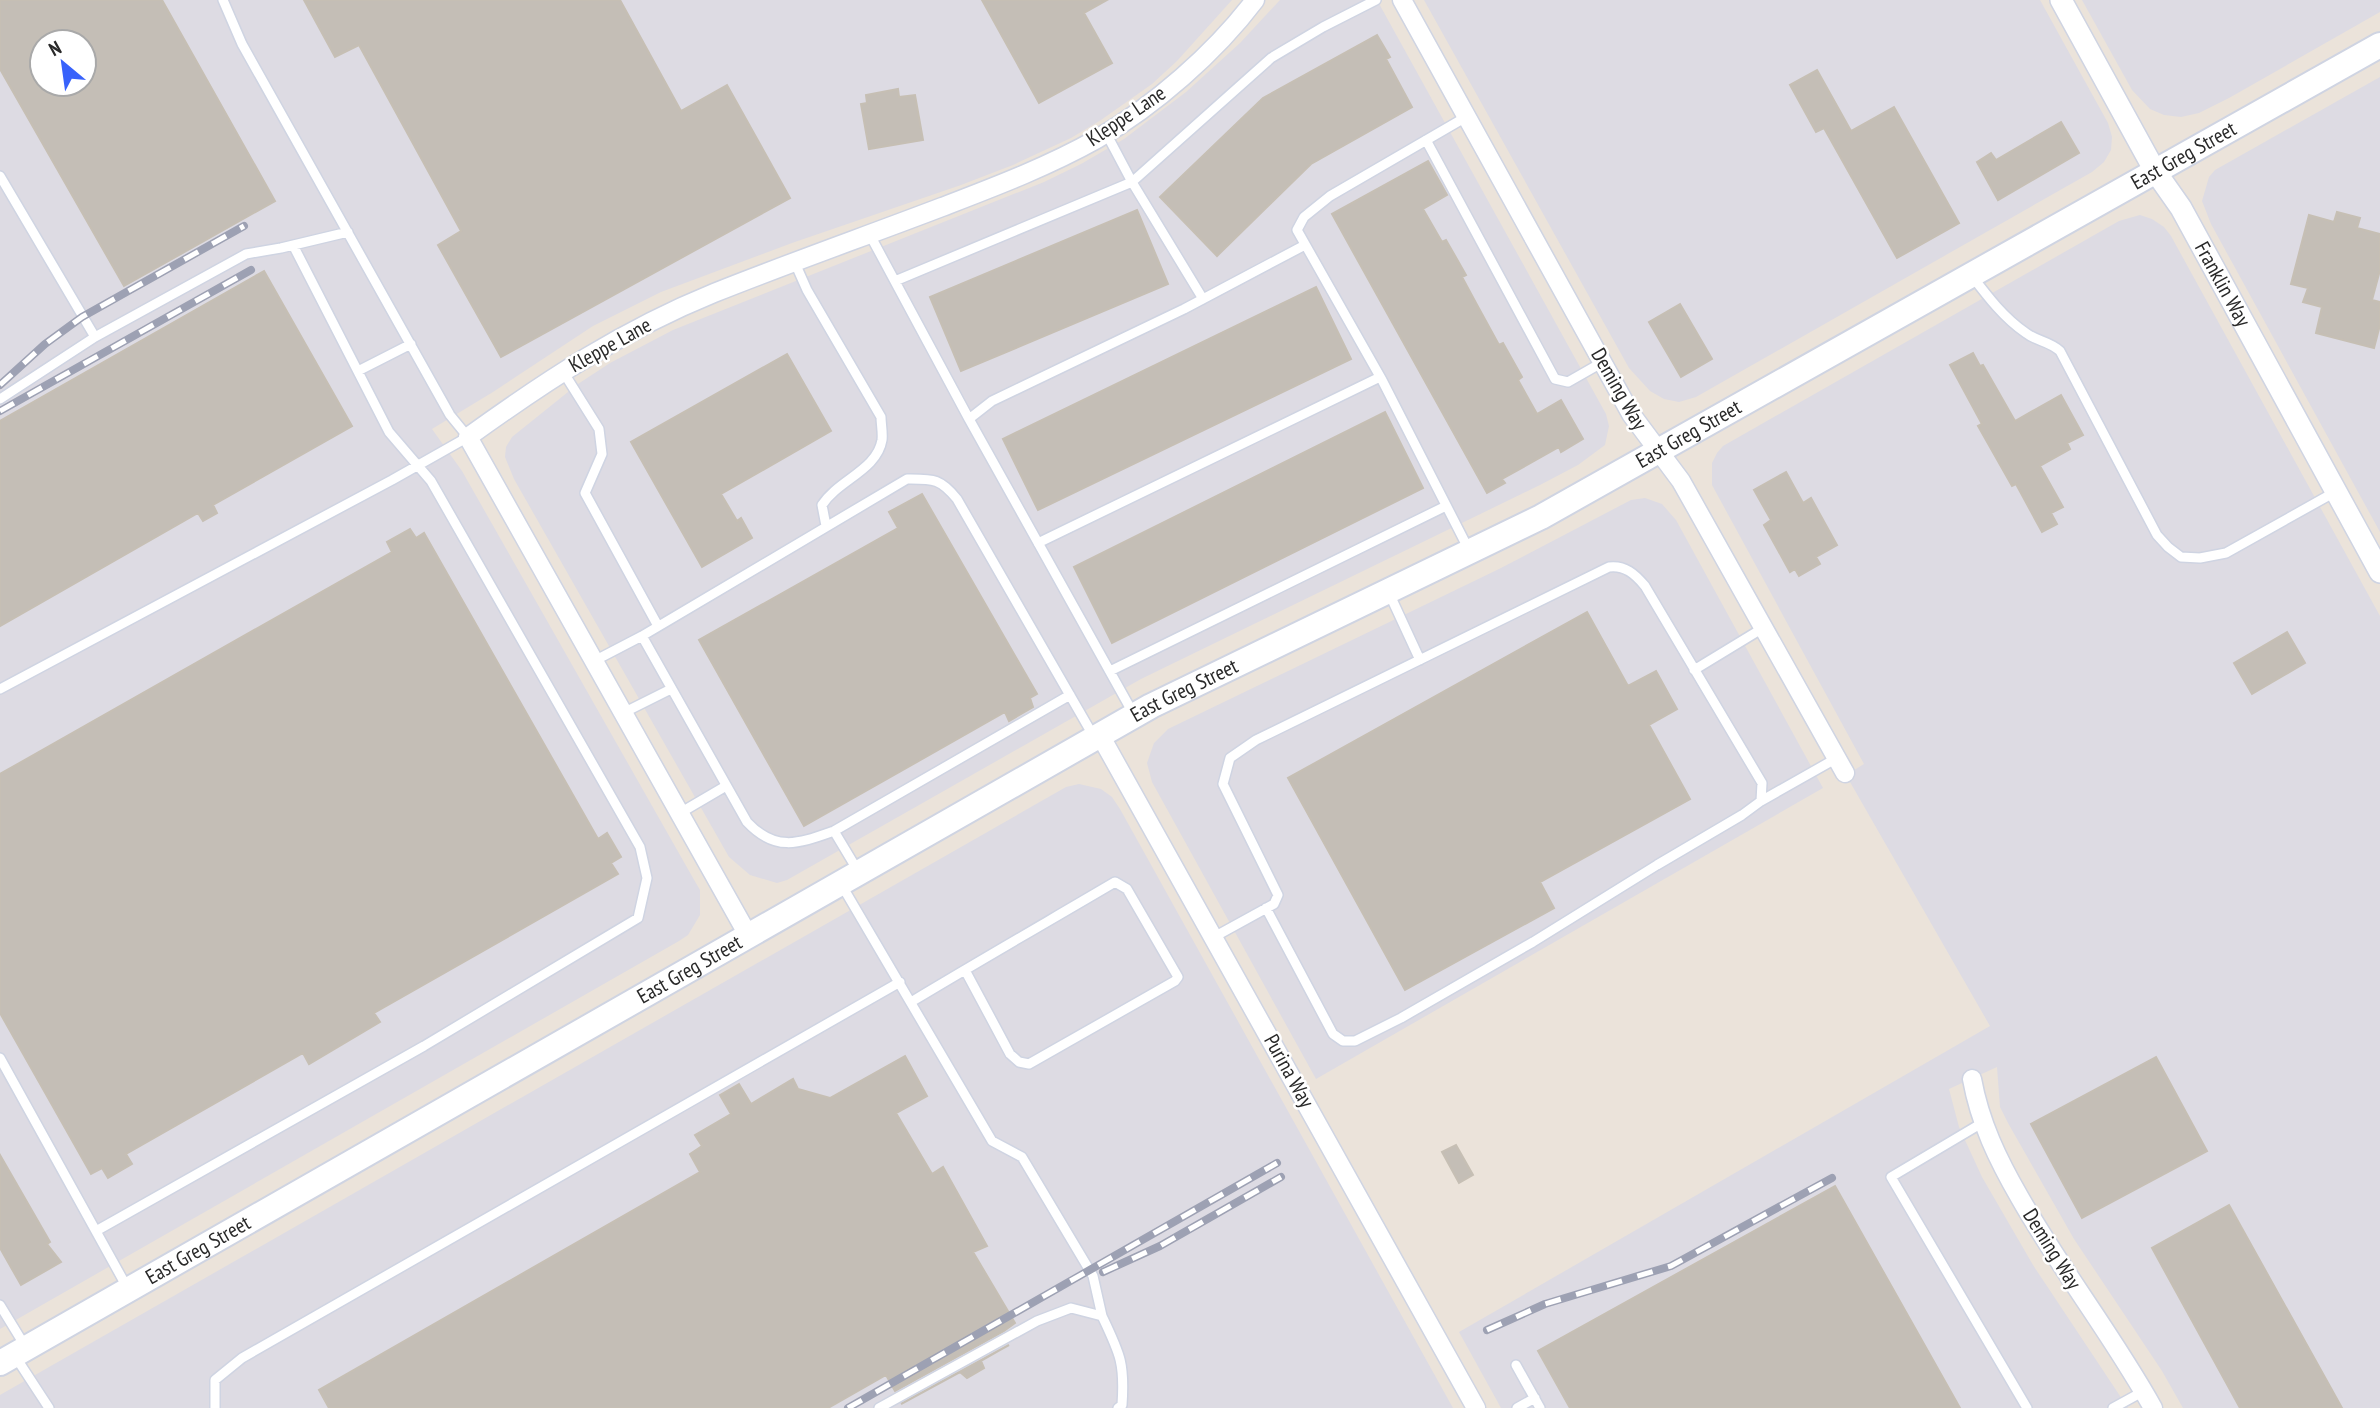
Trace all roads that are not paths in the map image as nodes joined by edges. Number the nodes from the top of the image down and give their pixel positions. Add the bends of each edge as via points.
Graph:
1 (223, 0) edge
2 (1255, 0) edge
3 (1376, 0) edge
4 (1402, 0) edge
5 (2061, 0) edge
6 (2380, 45) edge
7 (1466, 117) junction
8 (1106, 133) junction
9 (1426, 140) junction
10 (2155, 171) junction
11 (0, 176) edge
12 (1132, 182) junction
13 (348, 232) junction
14 (870, 235) junction
15 (293, 245) junction
16 (1306, 245) junction
17 (795, 263) junction
18 (1971, 275) junction
19 (895, 281) junction
20 (1203, 299) junction
21 (95, 337) junction
22 (411, 344) junction
23 (1603, 362) junction
24 (562, 370) junction
25 (358, 371) junction
26 (1380, 377) junction
27 (0, 398) edge
28 (969, 419) junction
29 (468, 437) junction
30 (1658, 452) junction
31 (419, 464) junction
32 (2336, 492) junction
33 (1446, 506) junction
34 (826, 526) junction
35 (1038, 542) junction
36 (1470, 552) junction
37 (2380, 572) edge
38 (1389, 591) junction
39 (658, 626) junction
40 (1763, 628) junction
41 (642, 636) junction
42 (1420, 660) junction
43 (594, 661) junction
44 (1694, 670) junction
45 (1110, 671) junction
46 (0, 689) edge
47 (671, 689) junction
48 (1070, 695) junction
49 (623, 713) junction
50 (1135, 716) junction
51 (1097, 737) junction
52 (1841, 765) joint
53 (726, 786) junction
54 (1761, 801) junction
55 (680, 813) junction
56 (834, 831) junction
57 (849, 878) junction
58 (1266, 908) junction
59 (748, 935) junction
60 (1214, 937) junction
61 (965, 970) junction
62 (900, 982) junction
63 (911, 1002) junction
64 (0, 1058) edge
65 (1972, 1079) dead end
66 (1982, 1123) junction
67 (96, 1231) junction
68 (128, 1290) junction
69 (0, 1305) edge
70 (1102, 1316) junction
71 (13, 1355) edge
72 (1516, 1365) dead end
73 (2144, 1391) junction
74 (1535, 1398) junction
75 (49, 1408) edge
76 (215, 1408) edge
77 (879, 1408) edge
78 (1118, 1408) edge
79 (1476, 1408) edge
80 (1517, 1408) edge
81 (1540, 1408) edge
82 (2027, 1408) edge
83 (2113, 1408) edge
84 (2153, 1408) edge

1 - 13 lane via 242,44
2 - 8 street, Kleppe Lane via 1180,78
3 - 12 lane via 1271,58
4 - 7 street, Deming Way
5 - 10 street, Franklin Way
6 - 10 main road, East Greg Street
7 - 9 lane
7 - 23 street, Deming Way
8 - 12 lane
8 - 14 street, Kleppe Lane via 1005,183
9 - 16 lane via 1330,196 1304,217 1297,230
9 - 23 lane via 1555,379 1568,382
10 - 18 main road, East Greg Street
10 - 32 street, Franklin Way via 2181,208
11 - 21 lane
12 - 19 lane
12 - 20 lane
13 - 15 lane
13 - 22 lane
14 - 17 street, Kleppe Lane
14 - 19 lane
15 - 21 lane via 246,254
15 - 25 lane
16 - 20 lane
16 - 26 lane
17 - 24 street, Kleppe Lane via 657,318
17 - 34 lane via 881,417 882,439 874,459 830,492 822,505
18 - 30 main road, East Greg Street
18 - 32 lane via 1993,304 2028,335 2052,343 2060,351 2157,535 2182,556 2226,553
19 - 28 lane
20 - 28 lane via 992,401
21 - 27 lane
22 - 25 lane
22 - 29 lane via 450,415
23 - 30 street, Deming Way
24 - 29 street, Kleppe Lane
24 - 39 lane via 599,429 602,454 585,493
25 - 31 lane via 389,432
26 - 33 lane
26 - 35 lane
28 - 35 lane
29 - 31 lane
29 - 43 street
30 - 36 main road, East Greg Street
30 - 40 street, Deming Way via 1681,481
31 - 46 lane
31 - 67 lane via 640,847 647,878 638,918 424,1046
32 - 37 street, Franklin Way
33 - 36 lane
33 - 45 lane
34 - 39 lane
34 - 48 lane via 906,479 946,485
35 - 45 lane
36 - 38 main road, East Greg Street
38 - 42 lane
38 - 50 main road, East Greg Street
39 - 41 lane
40 - 44 lane
40 - 52 street, Deming Way
41 - 43 lane
41 - 47 lane
42 - 44 lane via 1613,566 1626,568 1645,586
42 - 58 lane via 1256,740 1230,758 1223,784 1278,895
43 - 49 street
44 - 54 lane via 1762,783
45 - 50 lane
47 - 49 lane
47 - 53 lane
48 - 51 lane
48 - 56 lane
49 - 55 street
50 - 51 main road, East Greg Street
51 - 57 main road, East Greg Street
51 - 60 street, Purina Way
52 - 54 lane
53 - 55 lane
53 - 56 lane via 747,822 758,834 776,842 798,844
54 - 58 lane via 1533,942 1355,1041 1343,1041 1333,1034
55 - 59 street
56 - 57 lane
57 - 59 main road, East Greg Street
57 - 62 lane
58 - 60 lane
59 - 68 main road, East Greg Street
60 - 79 street, Purina Way
61 - 61 lane via 1115,882 1127,889 1178,976 1029,1064 1010,1054
61 - 63 lane
62 - 63 lane
62 - 76 lane via 242,1358 215,1380
63 - 70 lane via 992,1142 1022,1157 1093,1276
64 - 67 lane
65 - 66 street, Deming Way
66 - 73 street, Deming Way via 2032,1218
66 - 82 lane via 1891,1177
67 - 68 lane
68 - 71 main road, East Greg Street
69 - 71 lane
70 - 77 lane via 1071,1308 1037,1321
70 - 78 lane via 1124,1374
71 - 75 lane
72 - 74 lane
73 - 83 lane
73 - 84 street, Deming Way
74 - 80 lane
74 - 81 lane

